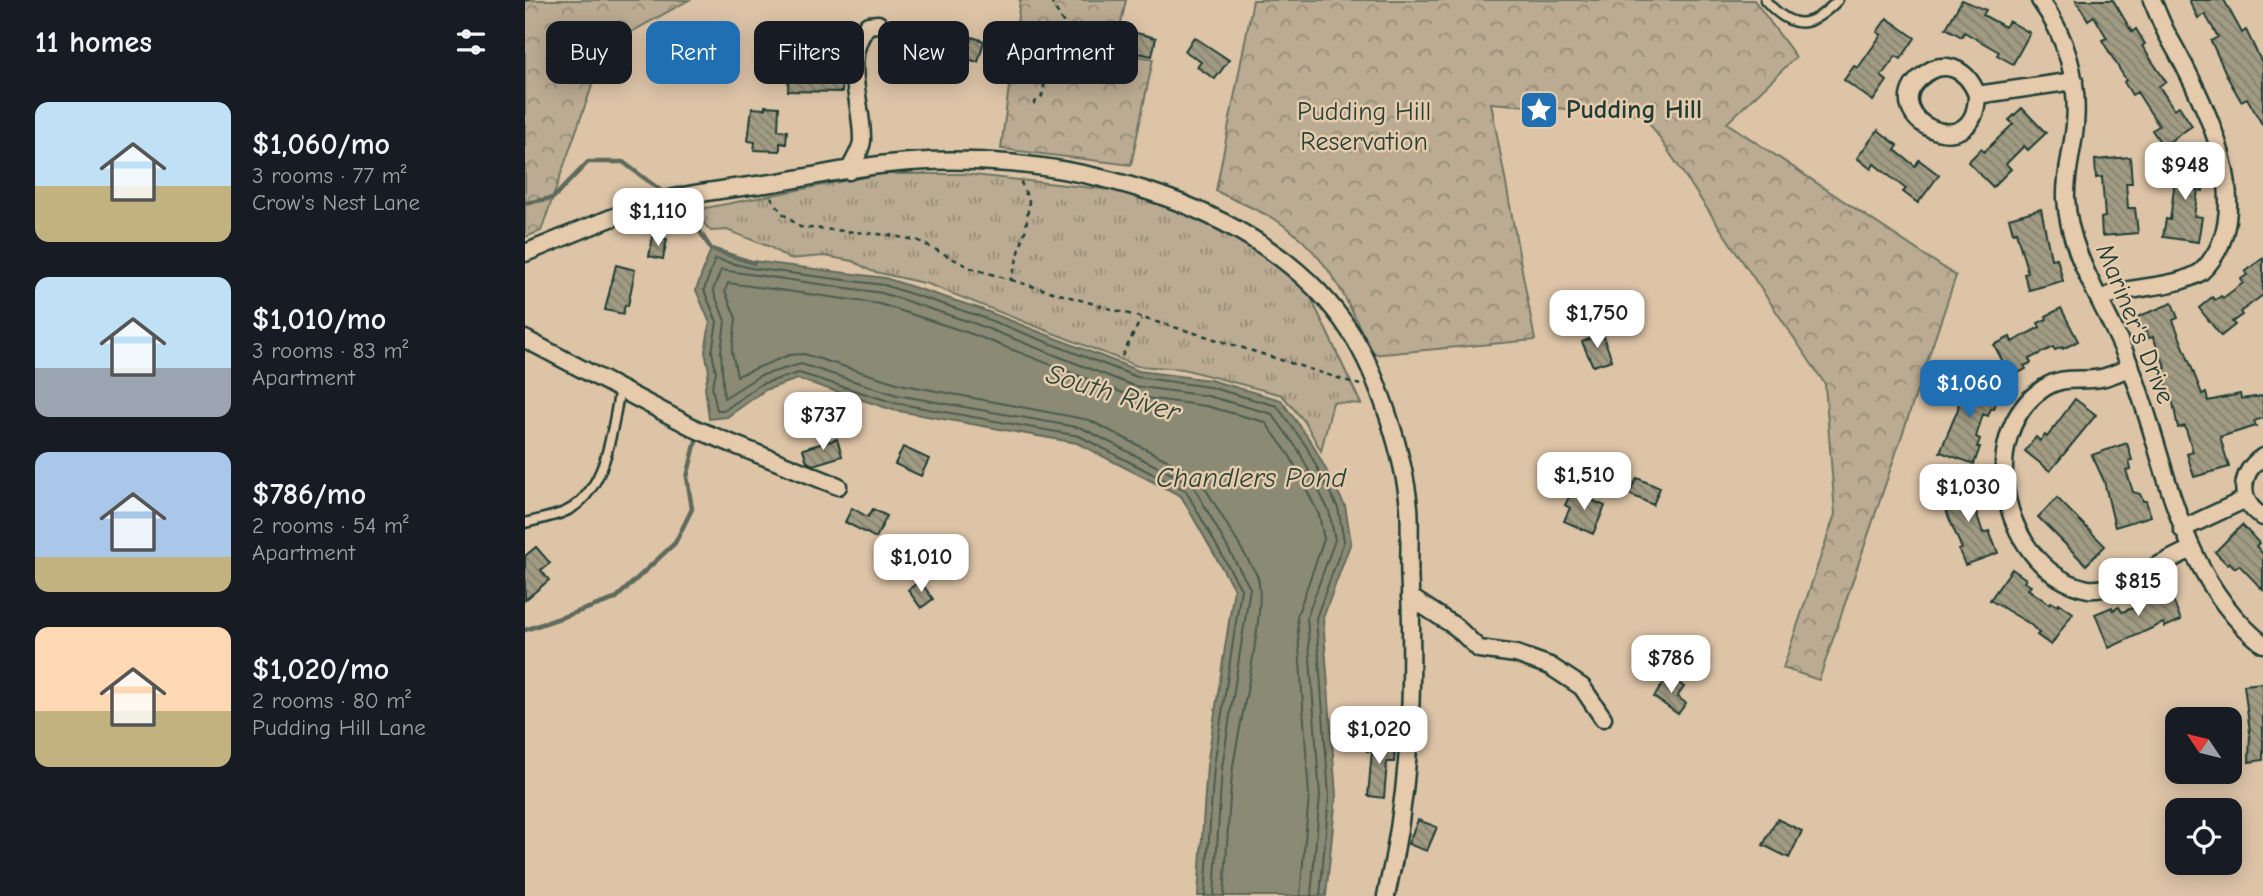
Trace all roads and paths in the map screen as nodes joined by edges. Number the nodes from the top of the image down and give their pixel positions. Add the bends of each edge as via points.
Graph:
1 (525, 0) edge
2 (533, 0) edge
3 (1050, 0) edge
4 (1765, 0) edge
5 (1838, 0) edge
6 (2040, 0) edge
7 (2152, 0) edge
8 (878, 24) dead end
9 (2074, 80) junction
10 (1977, 95) junction
11 (1033, 104) dead end
12 (862, 144) junction
13 (891, 163) junction
14 (849, 171) junction
15 (1020, 180) dead end
16 (769, 195) dead end
17 (525, 253) edge
18 (1011, 280) junction
19 (2100, 299) junction
20 (1141, 319) junction
21 (525, 339) edge
22 (1122, 356) dead end
23 (2131, 367) junction
24 (1369, 388) dead end
25 (620, 389) junction
26 (2263, 457) edge
27 (838, 486) dead end
28 (2246, 499) junction
29 (2263, 516) edge
30 (525, 523) edge
31 (2182, 529) junction
32 (2192, 549) junction
33 (1410, 597) junction
34 (2263, 643) edge
35 (1603, 718) dead end
36 (1386, 896) edge

1 - 2 path
3 - 11 path via 1063,22 1058,43 1051,49 1042,96
4 - 5 lane via 1781,14 1803,23 1818,19
6 - 9 street, Mariner's Drive via 2055,21
7 - 19 street via 2165,31 2227,135 2242,175 2244,199 2231,242 2219,259 2202,271 2183,281 2120,290
8 - 12 street via 868,25 856,39 853,75
9 - 10 street
9 - 19 street, Mariner's Drive via 2076,122 2066,197 2078,256
10 - 10 street via 1972,81 1946,66 1930,69 1915,82 1910,99 1914,116 1924,127 1937,133 1954,132 1969,122
12 - 13 street
12 - 14 street
13 - 14 street
13 - 33 street via 1008,165 1135,187 1217,218 1296,269 1352,334 1377,385 1408,504
14 - 17 street via 683,196
15 - 18 path via 1029,201
16 - 18 path via 800,227 919,241 971,268
18 - 20 path
19 - 23 street, Mariner's Drive
20 - 22 path
20 - 24 path
21 - 25 street
23 - 31 street, Mariner's Drive
23 - 32 street via 2100,379 2059,380 2042,388 2026,405 2005,442 2001,464 2005,497 2024,540 2039,560 2089,589 2105,588
25 - 27 street via 750,453
25 - 30 lane via 606,454 592,487 571,509
26 - 28 street via 2245,478
28 - 29 street
28 - 31 street
31 - 32 street, Mariner's Drive
32 - 34 street, Mariner's Drive via 2215,590
33 - 35 street via 1456,626 1479,649 1516,654 1550,666 1582,687
33 - 36 street via 1413,666 1405,785

